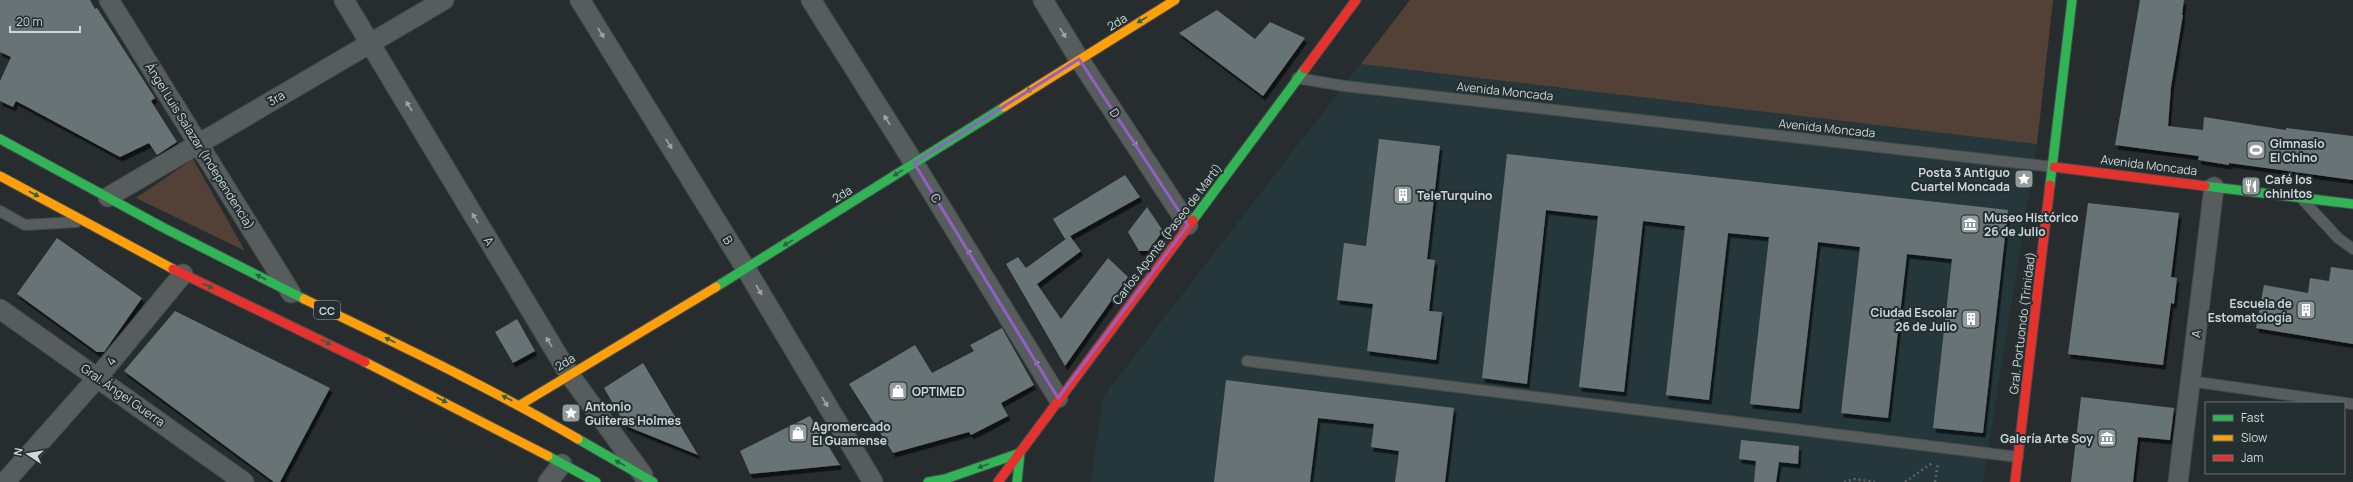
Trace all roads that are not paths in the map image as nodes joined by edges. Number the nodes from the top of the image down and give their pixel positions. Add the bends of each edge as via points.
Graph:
1 (109, 0) edge
2 (344, 0) edge
3 (444, 0) edge
4 (580, 0) edge
5 (811, 0) edge
6 (1043, 0) edge
7 (1175, 0) edge
8 (1356, 0) edge
9 (2072, 0) edge
10 (371, 44) junction
11 (1079, 59) junction
12 (1297, 78) junction
13 (0, 139) edge
14 (198, 143) junction
15 (914, 163) junction
16 (2054, 167) junction
17 (0, 176) edge
18 (2214, 186) junction
19 (108, 197) junction
20 (2300, 197) junction
21 (2353, 204) edge
22 (0, 211) edge
23 (85, 222) junction
24 (1188, 225) junction
25 (2353, 249) edge
26 (746, 269) junction
27 (183, 274) junction
28 (291, 293) junction
29 (0, 309) edge
30 (1247, 361) dead end
31 (569, 374) junction
32 (98, 377) junction
33 (2190, 381) junction
34 (1058, 398) junction
35 (2339, 402) edge
36 (520, 405) junction
37 (1020, 453) junction
38 (2018, 457) junction
39 (562, 464) junction
40 (649, 479) edge
41 (5, 482) edge
42 (244, 482) edge
43 (548, 482) edge
44 (596, 482) edge
45 (873, 482) edge
46 (928, 482) edge
47 (998, 482) edge
48 (1017, 482) edge
49 (2015, 482) edge
50 (2178, 482) edge

1 - 14 street, Ángel Luis Salazar (Independencia)
2 - 10 street, A
3 - 10 street, 3ra
4 -> 26 street, B
15 -> 5 street, C
6 -> 11 street, D
7 -> 11 main road, 2da
8 - 12 main road, Carlos Aponte (Paseo de Martí)
9 - 16 main road, Gral. Portuondo (Trinidad)
10 - 14 street, 3ra
31 -> 10 street, A
11 -> 15 main road, 2da
11 -> 24 street, D
12 - 16 lane, Avenida Moncada via 1344,86
12 - 24 main road, Carlos Aponte (Paseo de Martí)
13 - 19 main road, CC
14 - 19 street, 3ra
14 - 28 street, Ángel Luis Salazar (Independencia)
15 -> 26 main road, 2da
34 -> 15 street, C
16 - 18 main road, Avenida Moncada
16 - 38 main road, Gral. Portuondo (Trinidad)
17 -> 23 main road, CC
18 - 20 main road, Avenida Moncada
18 - 33 street, A
28 -> 19 main road, CC
20 - 21 main road, Avenida Moncada
20 - 25 lane via 2338,238
22 - 23 lane via 25,225
23 - 27 main road, CC
24 - 34 main road, Carlos Aponte (Paseo de Martí)
26 - 31 main road, 2da
26 -> 45 street, B
27 - 32 street, 4
27 -> 39 main road, CC via 500,429
36 -> 28 main road, CC
29 - 32 street, Gral. Ángel Guerra
30 - 38 lane
31 - 36 main road, 2da
31 - 40 street, A
32 - 41 street, 4
32 - 42 street, Gral. Ángel Guerra
33 - 35 lane
33 - 50 street, A
34 - 37 main road, Carlos Aponte (Paseo de Martí)
40 -> 36 main road, CC
37 -> 46 main road via 946,480
37 - 47 main road, Carlos Aponte (Paseo de Martí)
37 - 48 main road
38 - 49 main road, Gral. Portuondo (Trinidad)
39 - 43 street
39 - 44 main road, CC

